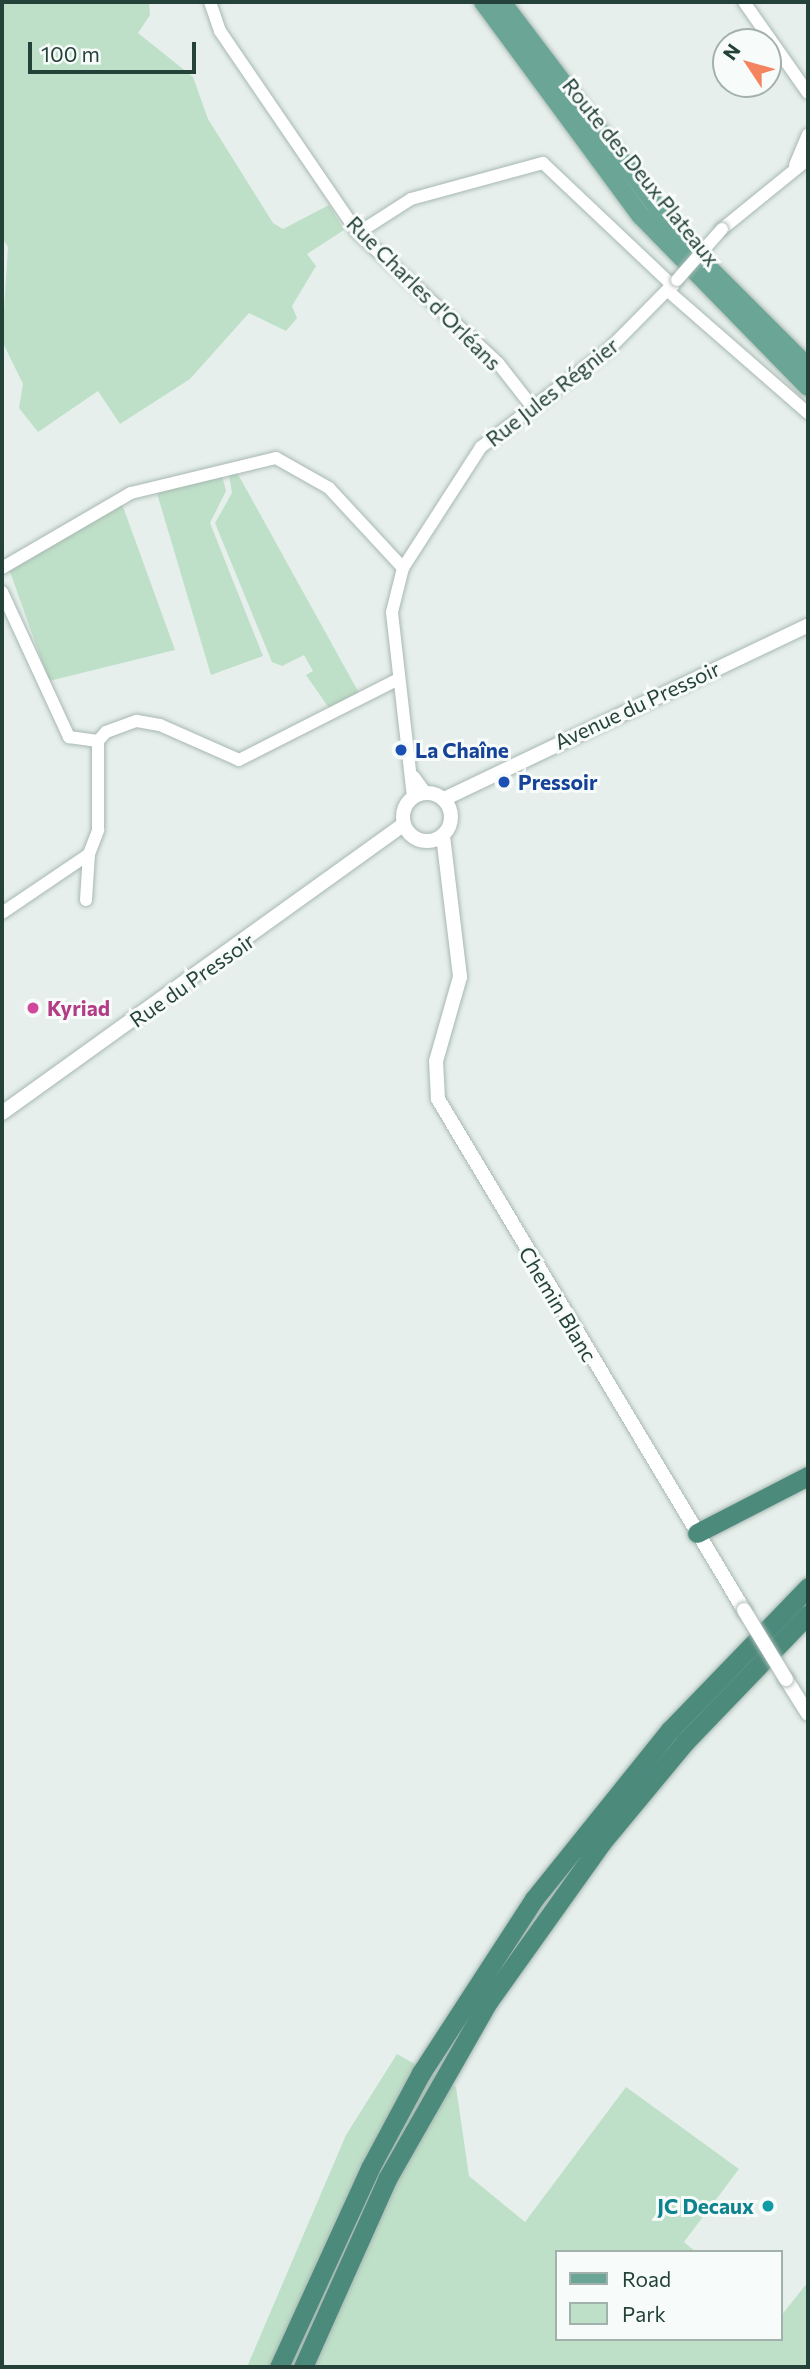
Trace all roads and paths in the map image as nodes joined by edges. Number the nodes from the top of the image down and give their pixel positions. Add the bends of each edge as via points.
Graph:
1 (210, 2) edge
2 (483, 2) edge
3 (502, 2) edge
4 (744, 2) edge
5 (808, 93) edge
6 (808, 135) edge
7 (808, 159) edge
8 (795, 165) junction
9 (358, 233) junction
10 (673, 285) junction
11 (808, 367) edge
12 (808, 387) edge
13 (530, 404) junction
14 (808, 413) edge
15 (2, 568) edge
16 (403, 568) junction
17 (2, 592) edge
18 (808, 625) edge
19 (397, 680) junction
20 (98, 741) junction
21 (419, 794) junction
22 (447, 806) junction
23 (404, 825) junction
24 (414, 838) junction
25 (436, 838) junction
26 (382, 846) junction
27 (89, 854) junction
28 (86, 900) dead end
29 (2, 913) edge
30 (2, 1113) edge
31 (808, 1476) edge
32 (697, 1533) junction
33 (808, 1587) edge
34 (808, 1614) edge
35 (808, 1714) edge
36 (279, 2367) edge
37 (303, 2367) edge

1 - 9 street, Rue Charles d'Orléans via 220,31
2 - 12 main road, Route des Deux Plateaux via 641,216
3 - 11 main road, Route des Deux Plateaux via 685,244
4 - 5 street
6 - 8 street
7 - 8 street, Rue Jules Régnier
8 - 10 street, Rue Jules Régnier, bridge via 722,229
9 - 10 street via 411,199 543,163
9 - 13 street, Rue Charles d'Orléans via 498,363
10 - 13 street, Rue Jules Régnier via 609,349
10 - 14 street
13 - 16 street, Rue Jules Régnier via 457,477
15 - 16 street via 131,493 276,458 328,488
16 - 19 street, Rue Jules Régnier via 392,612
17 - 20 street via 69,737
18 - 22 street, Avenue du Pressoir via 468,787
19 - 20 street via 239,760 137,721
19 - 21 street, Rue Jules Régnier
20 - 27 street via 98,830
21 - 22 street
21 - 23 street via 403,809
22 - 25 street
23 - 24 street
23 - 26 street, Rue du Pressoir
24 - 25 street
24 - 26 street, Rue du Pressoir
25 - 32 street, Chemin Blanc via 445,860 460,977 436,1062 438,1099
26 - 30 street, Rue du Pressoir
27 - 28 street
27 - 29 street
31 - 32 highway
32 - 35 street, Chemin Blanc, bridge
33 - 36 highway via 670,1730 511,1933 376,2156
34 - 37 highway via 685,1742 602,1842 488,2002 387,2179

